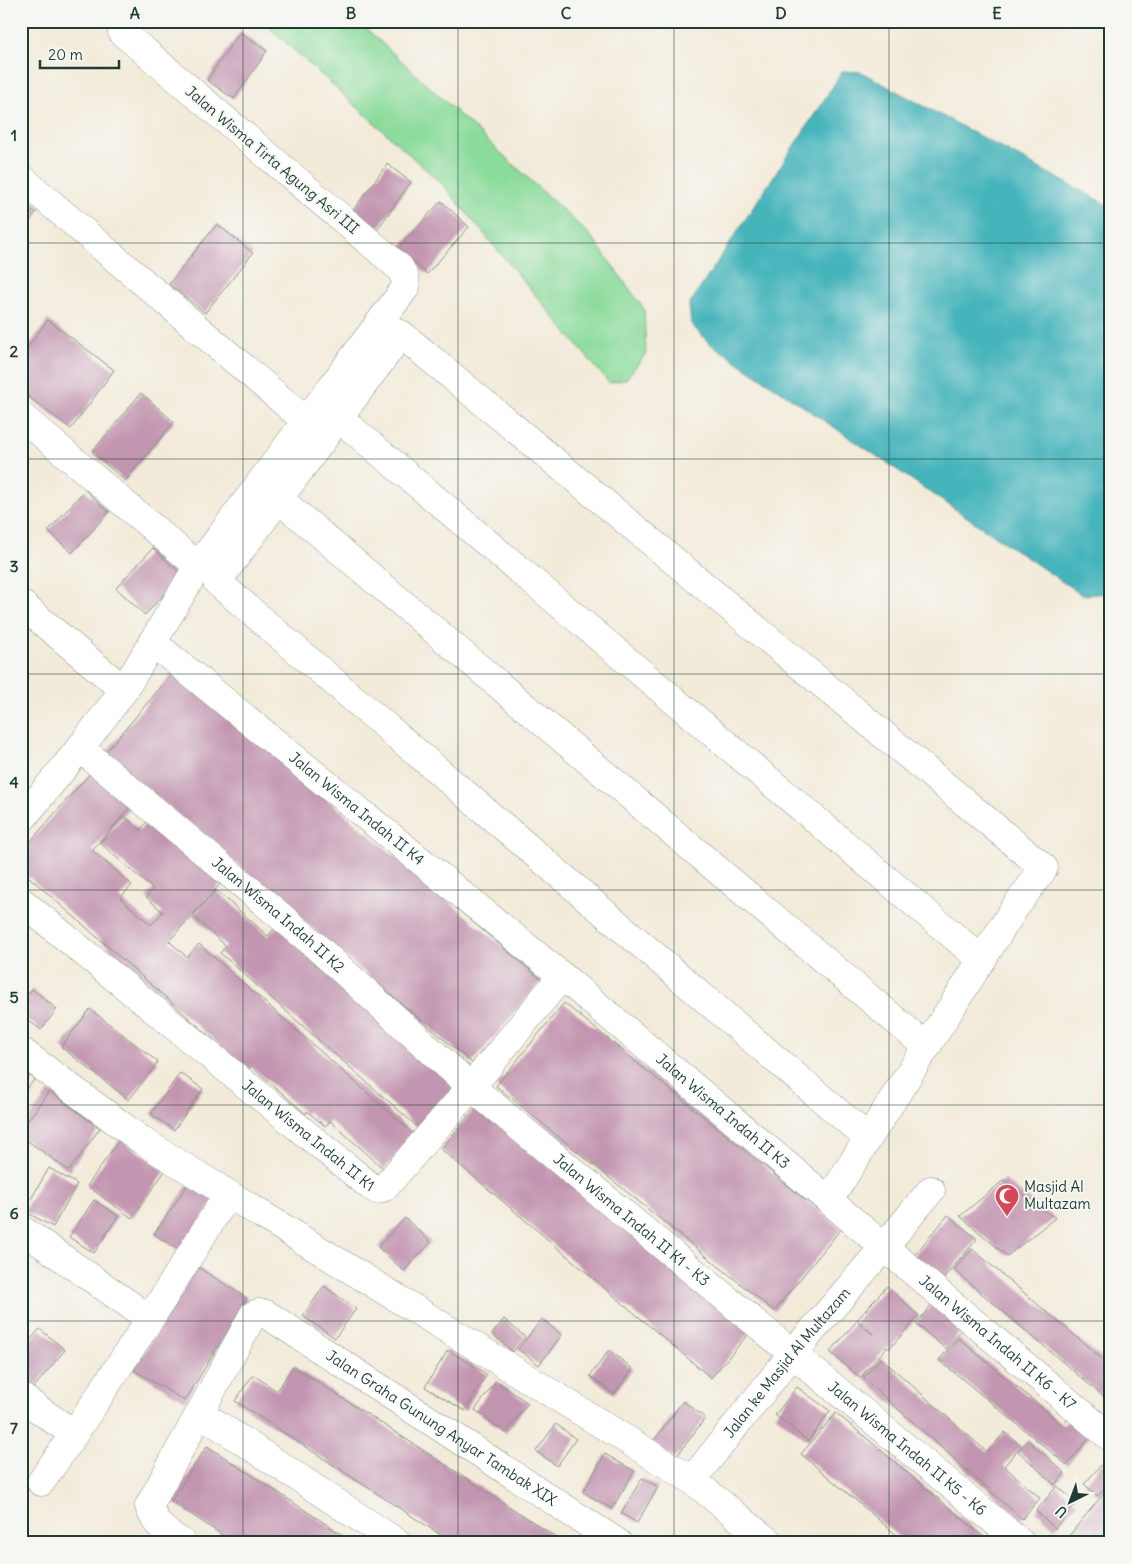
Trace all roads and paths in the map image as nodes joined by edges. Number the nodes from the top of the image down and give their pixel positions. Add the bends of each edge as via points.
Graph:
1 (122, 32) dead end
2 (21, 178) edge
3 (21, 416) edge
4 (339, 418) junction
5 (305, 420) junction
6 (279, 499) junction
7 (198, 566) junction
8 (21, 604) edge
9 (152, 642) junction
10 (124, 690) junction
11 (80, 748) junction
12 (22, 817) edge
13 (21, 901) edge
14 (982, 960) junction
15 (562, 976) junction
16 (926, 1046) junction
17 (21, 1051) edge
18 (471, 1087) junction
19 (868, 1138) junction
20 (930, 1190) dead end
21 (228, 1194) junction
22 (829, 1200) junction
23 (21, 1229) edge
24 (884, 1247) junction
25 (150, 1319) junction
26 (792, 1353) junction
27 (21, 1397) edge
28 (200, 1413) junction
29 (74, 1434) junction
30 (1111, 1438) edge
31 (692, 1480) junction
32 (40, 1482) dead end
33 (182, 1543) edge
34 (398, 1543) edge
35 (618, 1543) edge
36 (770, 1543) edge
37 (1021, 1543) edge

1 - 5 street, Jalan Wisma Tirta Agung Asri III via 400,268 405,278 406,288
2 - 5 street
3 - 7 street
4 - 6 street
4 - 14 street
4 - 14 street via 402,334 1044,868
5 - 7 street
6 - 16 street
6 - 19 street via 217,582
7 - 9 street
8 - 10 street
9 - 10 street
9 - 15 street, Jalan Wisma Indah II K4
10 - 11 street
11 - 12 street
11 - 18 street, Jalan Wisma Indah II K2 via 309,940
13 - 18 street, Jalan Wisma Indah II K1 via 378,1190 385,1187
14 - 16 street
15 - 18 street, Jalan Wisma Indah II K1
15 - 22 street, Jalan Wisma Indah II K3
16 - 19 street
17 - 21 street via 144,1142
18 - 26 street, Jalan Wisma Indah II K1 - K3
19 - 22 street
20 - 24 street, Jalan ke Masjid Al Multazam
21 - 25 street
21 - 31 street
22 - 24 street, Jalan Wisma Indah II K3
23 - 25 street
24 - 26 street, Jalan ke Masjid Al Multazam
24 - 30 street, Jalan Wisma Indah II K6 - K7
25 - 29 street
26 - 31 street, Jalan ke Masjid Al Multazam
26 - 37 street, Jalan Wisma Indah II K5 - K6
27 - 29 street
28 - 33 street via 149,1506 154,1520
28 - 34 street
28 - 35 street, Jalan Graha Gunung Anyar Tambak XIX via 253,1315 266,1314
29 - 32 street
31 - 36 street

